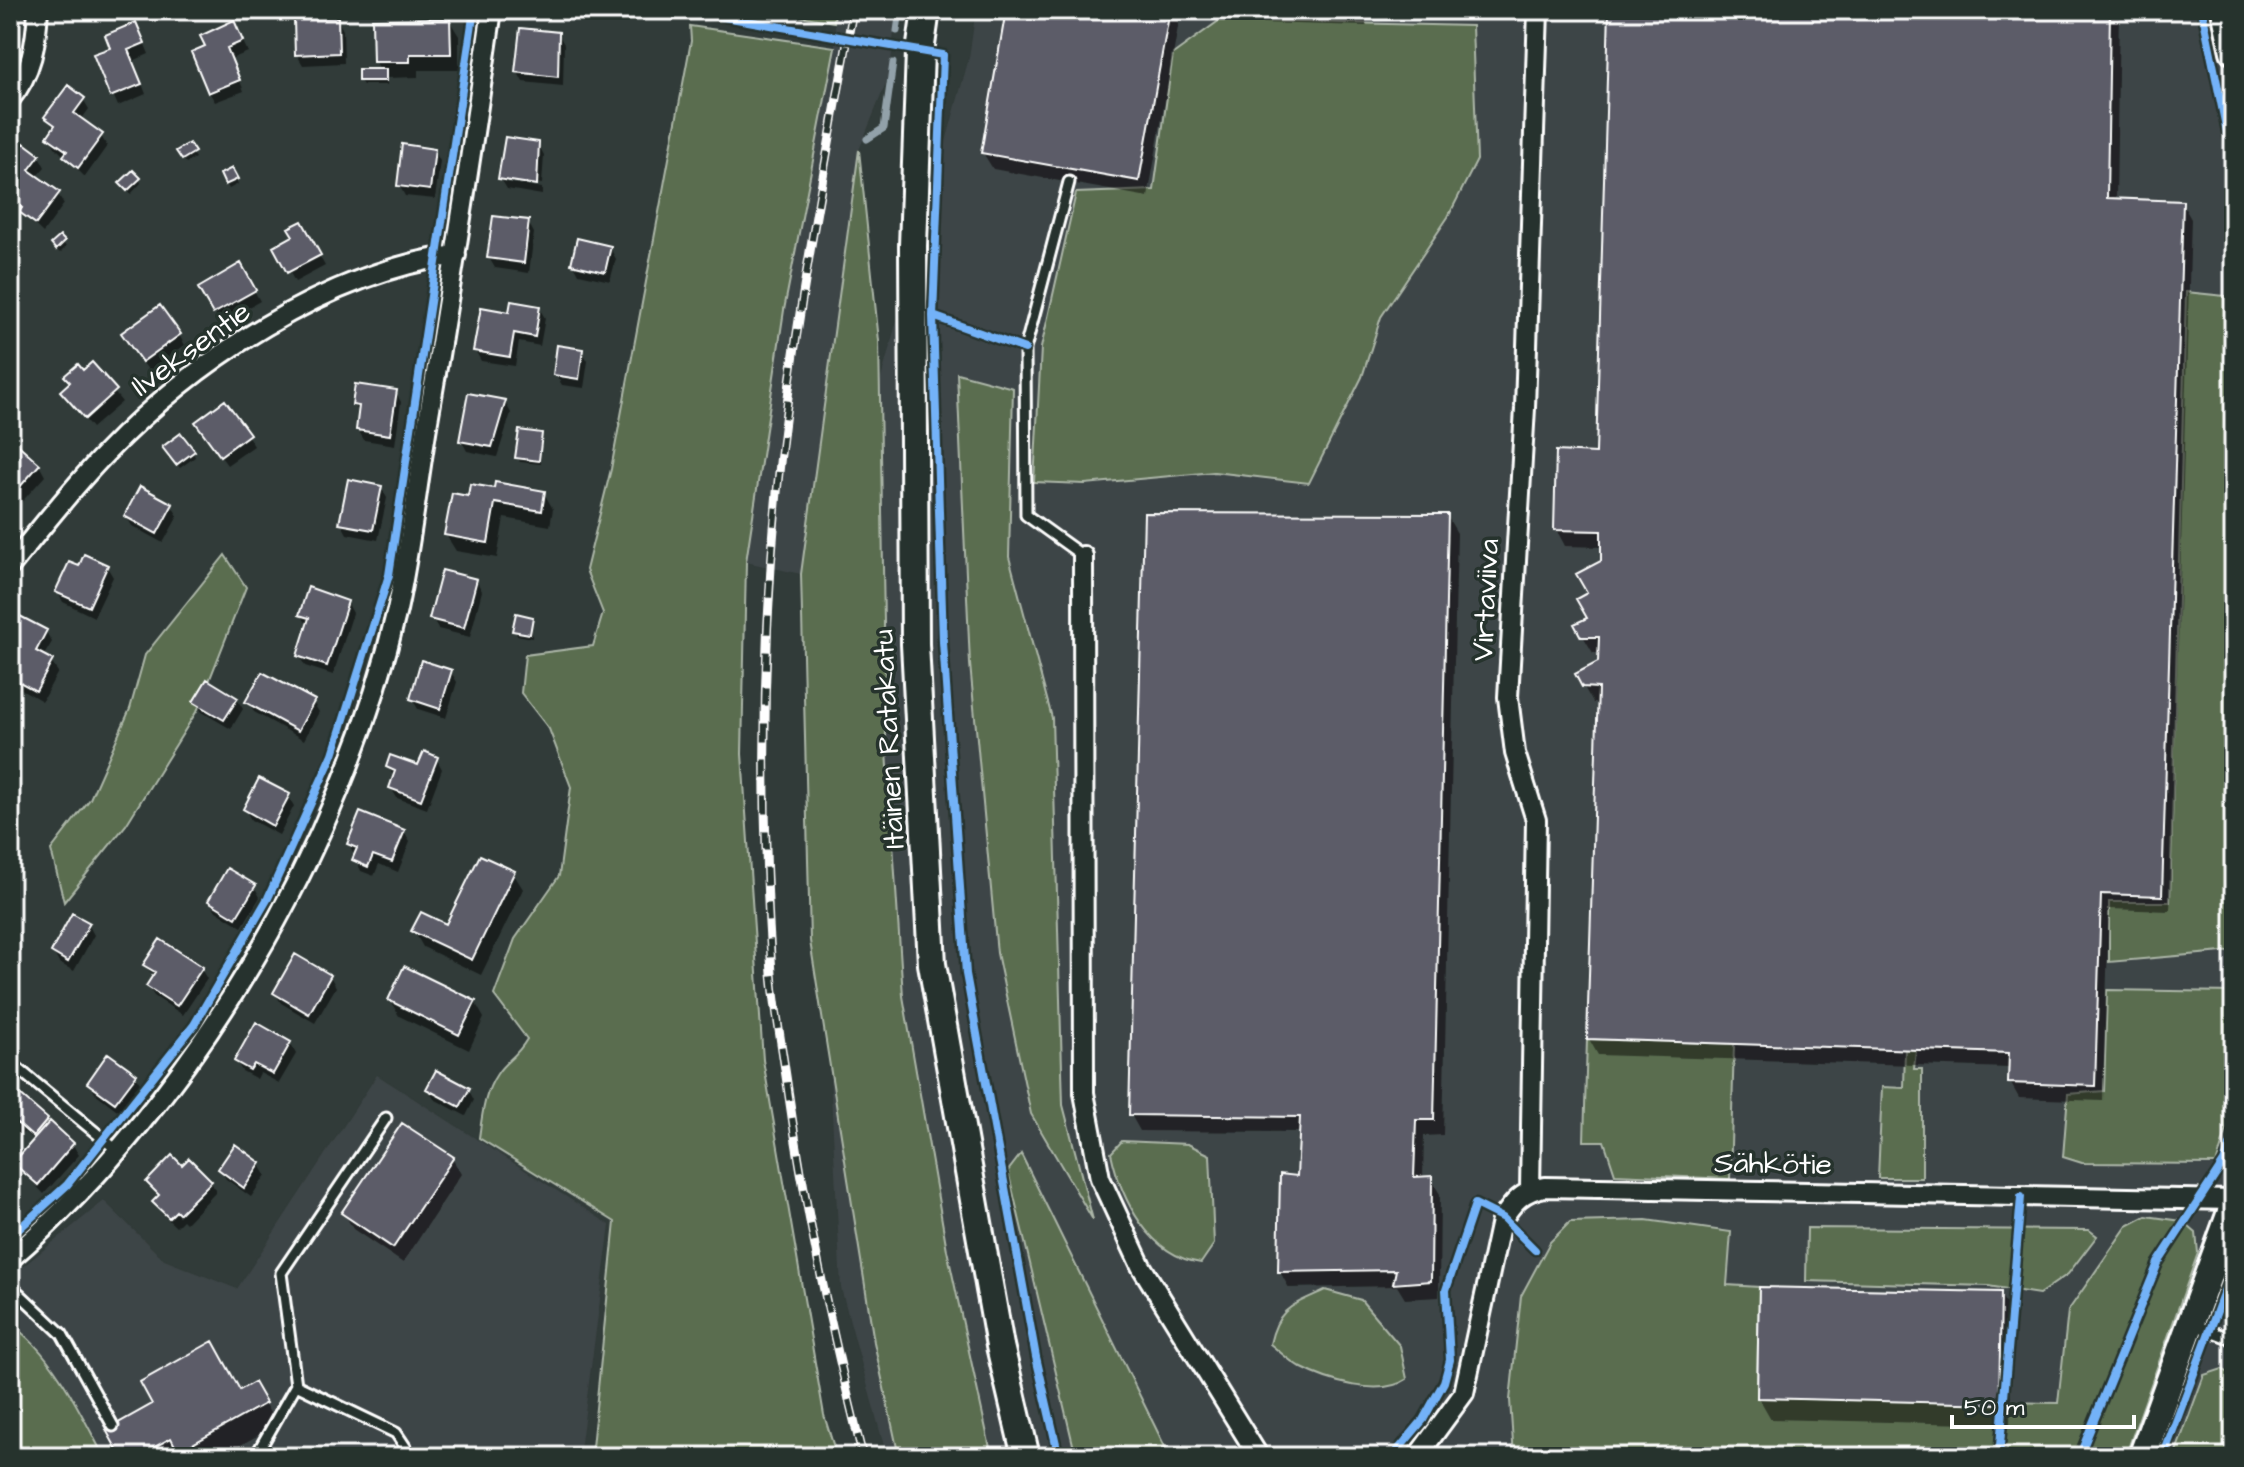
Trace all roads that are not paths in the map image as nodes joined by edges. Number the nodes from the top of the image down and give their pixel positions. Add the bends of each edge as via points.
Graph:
1 (38, 10) edge
2 (492, 10) edge
3 (926, 10) edge
4 (1538, 10) edge
5 (2225, 10) edge
6 (2234, 51) edge
7 (10, 99) edge
8 (1069, 182) dead end
9 (456, 255) junction
10 (1083, 556) joint
11 (10, 566) edge
12 (10, 1062) edge
13 (386, 1118) dead end
14 (118, 1151) junction
15 (1530, 1190) junction
16 (2234, 1202) edge
17 (10, 1259) edge
18 (10, 1285) edge
19 (2191, 1324) junction
20 (2234, 1340) edge
21 (296, 1385) junction
22 (113, 1426) dead end
23 (255, 1457) edge
24 (412, 1457) edge
25 (1026, 1457) edge
26 (1259, 1457) edge
27 (1417, 1457) edge
28 (2142, 1457) edge

1 - 7 street via 32,57 23,83
2 - 9 street
3 - 25 street, Itäinen Ratakatu via 913,246 915,613 932,964 1000,1346
4 - 15 street, Virtaviiva via 1525,408 1508,697 1515,753 1536,820
5 - 6 street
8 - 10 lane via 1025,349 1026,515
9 - 11 street, Ilveksentie via 415,261 351,285 239,342 107,451
9 - 14 street via 396,610 344,776 287,902 222,1011
10 - 26 street via 1084,1093 1100,1178 1141,1266
12 - 14 lane
13 - 21 lane via 281,1273
14 - 17 street
15 - 16 street, Sähkötie
15 - 27 street via 1515,1199 1501,1221 1464,1393
16 - 19 street
18 - 22 lane via 62,1334
19 - 20 lane
19 - 28 street
21 - 23 lane
21 - 24 lane via 396,1433

